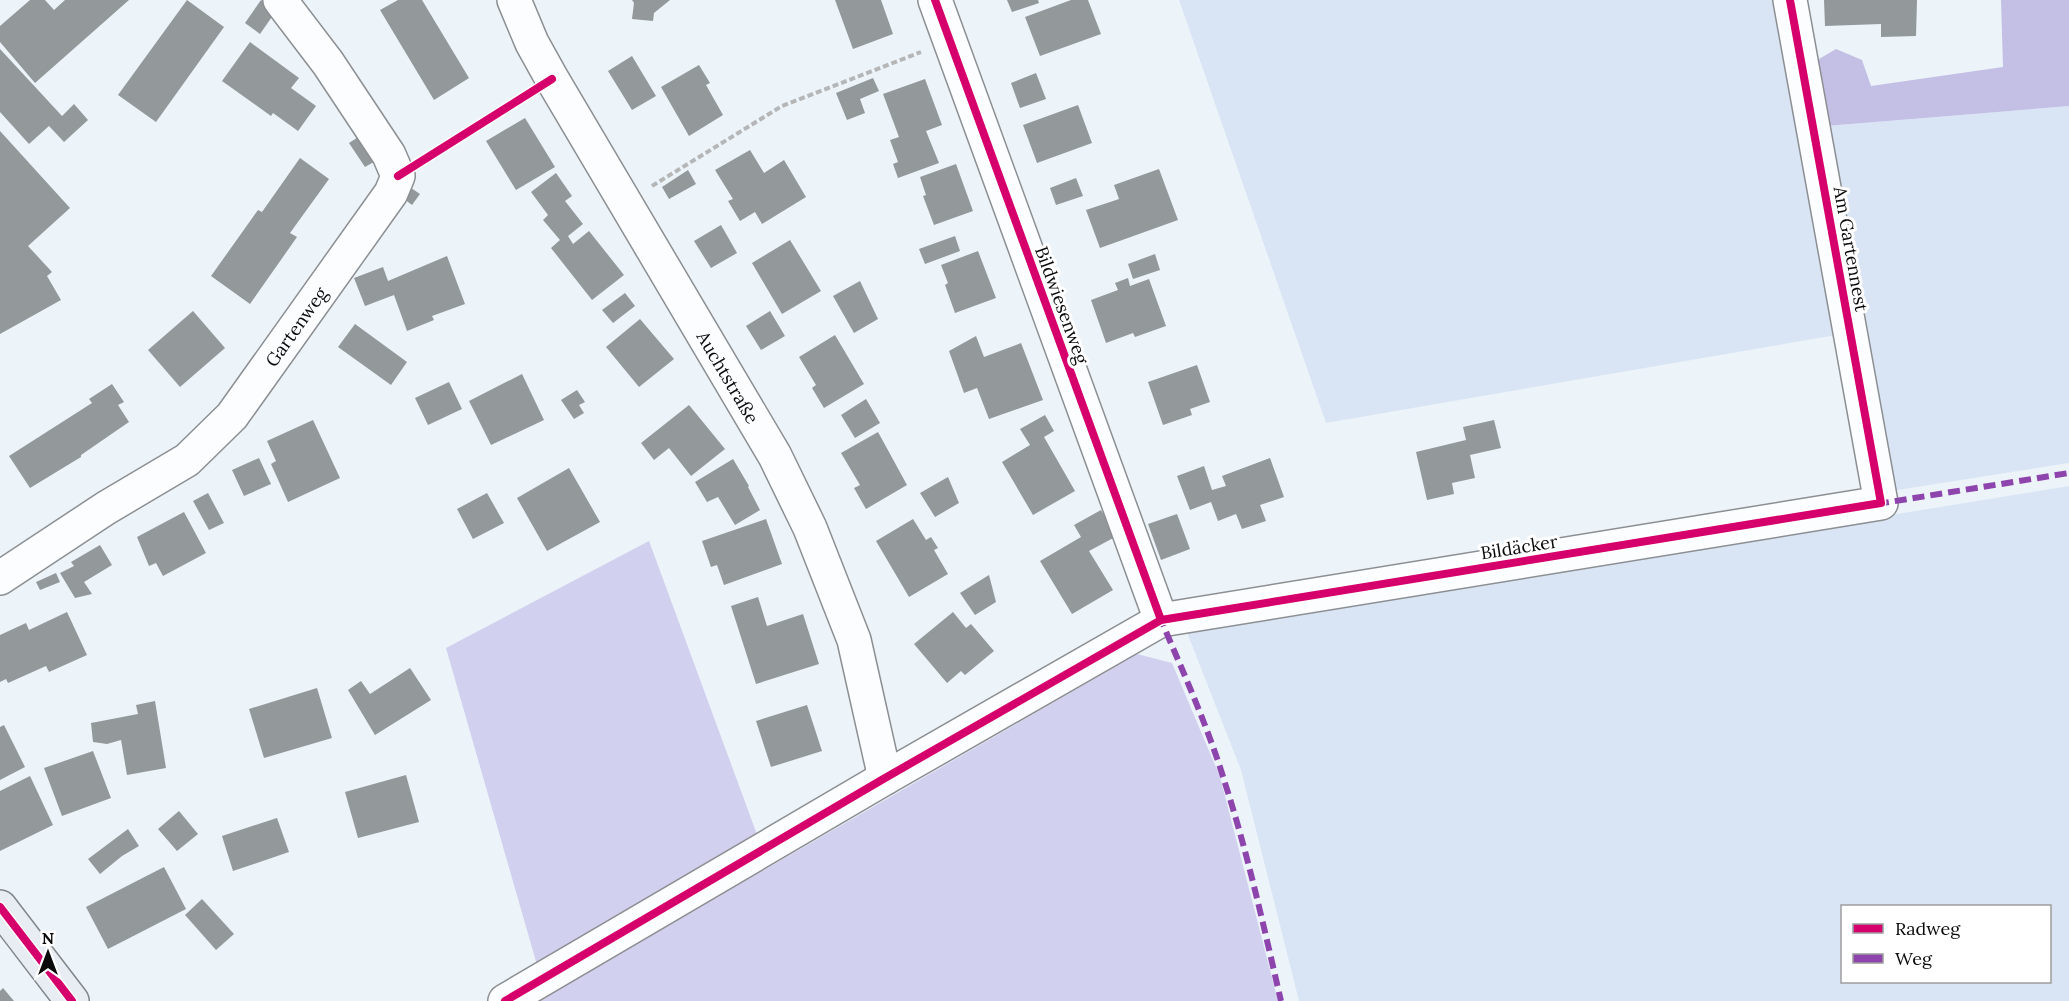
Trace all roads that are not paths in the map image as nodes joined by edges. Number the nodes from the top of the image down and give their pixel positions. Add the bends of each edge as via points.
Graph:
1 (280, 0) edge
2 (514, 0) edge
3 (935, 0) edge
4 (1790, 0) edge
5 (1881, 503) joint
6 (0, 578) edge
7 (1161, 620) junction
8 (885, 778) junction
9 (0, 907) edge
10 (72, 1001) edge
11 (505, 1001) edge

1 - 6 street, Gartenweg via 328,63 389,155 398,176 391,194 232,416 187,460
2 - 8 street, Auchtstraße via 552,79 775,456 810,528 854,640
3 - 7 street, Bildwiesenweg
4 - 5 street, Am Gartennest
5 - 7 street, Bildäcker
7 - 8 street
8 - 11 street
9 - 10 street

